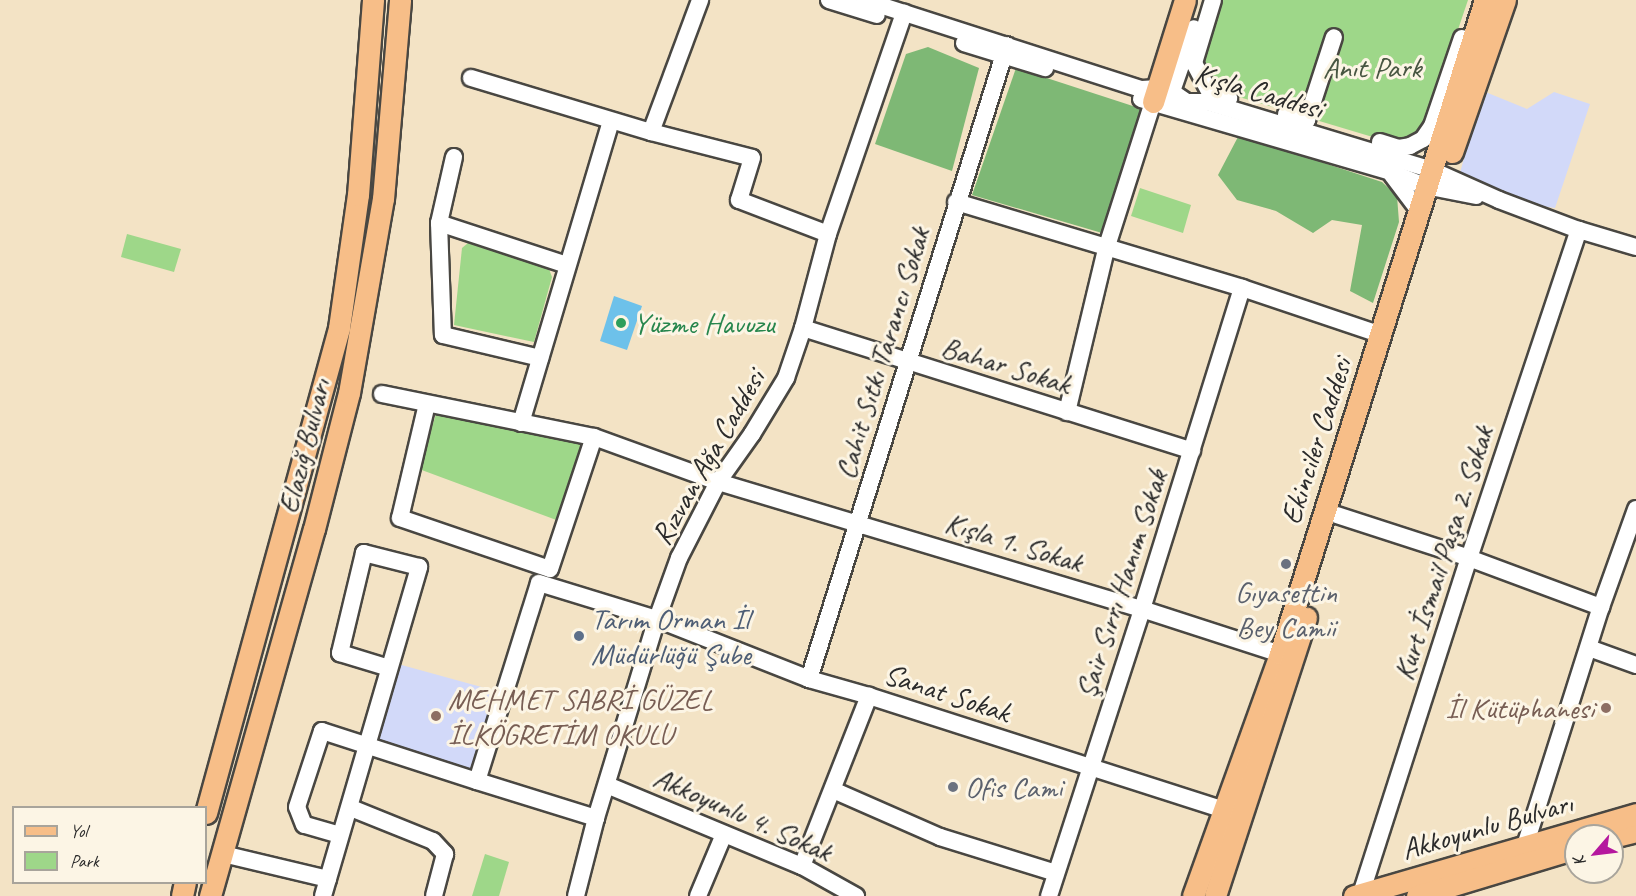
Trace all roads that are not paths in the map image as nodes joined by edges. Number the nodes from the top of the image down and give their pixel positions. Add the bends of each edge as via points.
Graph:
1 (373, 0) edge
2 (400, 0) edge
3 (700, 0) edge
4 (829, 0) edge
5 (864, 0) edge
6 (1185, 0) edge
7 (1203, 0) edge
8 (1213, 0) edge
9 (1474, 0) edge
10 (1485, 0) edge
11 (1505, 0) edge
12 (902, 17) junction
13 (1334, 37) dead end
14 (1006, 50) junction
15 (1185, 54) junction
16 (471, 78) dead end
17 (1162, 97) junction
18 (1207, 102) junction
19 (1307, 120) junction
20 (611, 122) junction
21 (1445, 127) junction
22 (651, 132) junction
23 (454, 157) dead end
24 (1392, 165) junction
25 (1435, 180) junction
26 (956, 202) junction
27 (1420, 212) junction
28 (440, 223) junction
29 (1579, 230) junction
30 (828, 234) junction
31 (1107, 246) junction
32 (1636, 247) edge
33 (567, 265) junction
34 (1242, 288) junction
35 (803, 328) junction
36 (1382, 335) junction
37 (540, 358) junction
38 (909, 363) junction
39 (382, 394) dead end
40 (427, 404) junction
41 (1067, 412) junction
42 (521, 423) junction
43 (594, 437) junction
44 (1192, 451) junction
45 (718, 482) junction
46 (1636, 509) edge
47 (1337, 515) junction
48 (858, 523) junction
49 (1469, 558) junction
50 (1601, 606) junction
51 (1142, 609) junction
52 (657, 619) junction
53 (1589, 648) junction
54 (1287, 656) junction
55 (1636, 665) edge
56 (389, 668) junction
57 (809, 679) junction
58 (869, 696) junction
59 (368, 746) junction
60 (1091, 768) junction
61 (477, 781) junction
62 (607, 785) junction
63 (833, 790) junction
64 (351, 808) junction
65 (207, 809) edge
66 (1224, 810) junction
67 (1636, 814) edge
68 (596, 818) junction
69 (724, 834) junction
70 (340, 835) junction
71 (1525, 846) junction
72 (1564, 852) edge
73 (222, 854) junction
74 (802, 866) junction
75 (1056, 873) junction
76 (328, 879) junction
77 (1358, 895) edge
78 (210, 896) edge
79 (323, 896) edge
80 (434, 896) edge
81 (576, 896) edge
82 (698, 896) edge
83 (856, 896) edge
84 (1049, 896) edge
85 (1193, 896) edge
86 (1215, 896) edge
87 (1417, 896) edge

1 - 65 main road, Elazığ Bulvarı via 358,195 339,328
2 - 73 main road, Elazığ Bulvarı via 383,199 349,393
3 - 22 street
4 - 12 street
5 - 12 street, Kışla Caddesi
6 - 17 main road
7 - 15 street
8 - 19 street via 1194,63 1210,93
9 - 19 street via 1432,126 1423,139 1399,148
10 - 21 main road, Ekinciler Caddesi
11 - 25 main road, Ekinciler Caddesi
12 - 14 street, Kışla Caddesi
12 - 30 street, Rızvan Ağa Caddesi
13 - 19 street
14 - 17 street, Kışla Caddesi
14 - 26 street, Cahit Sıtkı Tarancı Sokak
15 - 17 street
15 - 18 street via 1198,90
16 - 20 street
17 - 18 street, Kışla Caddesi
17 - 24 street
17 - 31 street
18 - 24 street, Kışla Caddesi
20 - 22 street
20 - 33 street
21 - 24 street via 1431,142
21 - 25 main road, Ekinciler Caddesi
22 - 30 street via 752,158 739,200
23 - 28 street
24 - 25 street, Kışla Caddesi
24 - 27 street
25 - 27 main road, Ekinciler Caddesi
25 - 29 street, Kışla Caddesi
25 - 47 main road, Ekinciler Caddesi
26 - 31 street
26 - 38 street, Cahit Sıtkı Tarancı Sokak
27 - 36 main road, Ekinciler Caddesi
28 - 33 street
28 - 37 street via 442,335
29 - 32 street
29 - 49 street, Kurt İsmail Paşa 2. Sokak
30 - 35 street, Rızvan Ağa Caddesi
31 - 34 street
31 - 41 street
33 - 37 street
34 - 36 street
34 - 44 street, Şair Sırrı Hanım Sokak
35 - 38 street, Bahar Sokak
35 - 45 street, Rızvan Ağa Caddesi via 786,378
36 - 54 main road, Ekinciler Caddesi
37 - 42 street
38 - 41 street, Bahar Sokak
38 - 48 street, Cahit Sıtkı Tarancı Sokak
39 - 40 street, Kışla 1. Sokak
40 - 42 street, Kışla 1. Sokak
40 - 43 street via 400,518 550,569
41 - 44 street, Bahar Sokak
42 - 43 street, Kışla 1. Sokak
43 - 45 street, Kışla 1. Sokak
44 - 51 street, Şair Sırrı Hanım Sokak
45 - 48 street, Kışla 1. Sokak
45 - 52 street, Rızvan Ağa Caddesi via 679,558
46 - 50 street
47 - 49 street
47 - 54 main road, Ekinciler Caddesi
48 - 51 street, Kışla 1. Sokak
48 - 57 street, Cahit Sıtkı Tarancı Sokak
49 - 50 street
49 - 77 street, Kurt İsmail Paşa 2. Sokak
50 - 53 street
51 - 54 street, Kışla 1. Sokak
51 - 60 street, Şair Sırrı Hanım Sokak
52 - 57 street, Sanat Sokak
52 - 61 street, Sanat Sokak via 539,583
52 - 62 street, Rızvan Ağa Caddesi
53 - 55 street
53 - 71 street
54 - 66 main road, Ekinciler Caddesi
54 - 86 main road, Ekinciler Caddesi
56 - 56 street via 340,653 364,553 419,567
56 - 59 street
57 - 58 street, Sanat Sokak
58 - 60 street, Sanat Sokak
58 - 63 street
59 - 61 street
59 - 64 street
59 - 70 street via 322,731 297,807 304,825
60 - 66 street, Sanat Sokak
60 - 75 street, Şair Sırrı Hanım Sokak
61 - 68 street
62 - 68 street, Rızvan Ağa Caddesi
62 - 69 street, Akkoyunlu 4. Sokak
63 - 74 street
63 - 75 street via 940,837
64 - 70 street
64 - 80 street via 433,841 445,855
66 - 85 main road, Ekinciler Caddesi
67 - 71 main road, Akkoyunlu Bulvarı
68 - 81 street, Rızvan Ağa Caddesi
69 - 74 street, Akkoyunlu 4. Sokak
69 - 82 street
70 - 76 street
71 - 77 main road, Akkoyunlu Bulvarı
72 - 87 main road, Akkoyunlu Bulvarı
73 - 76 street
73 - 78 main road, Elazığ Bulvarı
74 - 83 street, Akkoyunlu 4. Sokak
75 - 84 street, Şair Sırrı Hanım Sokak
76 - 79 street

